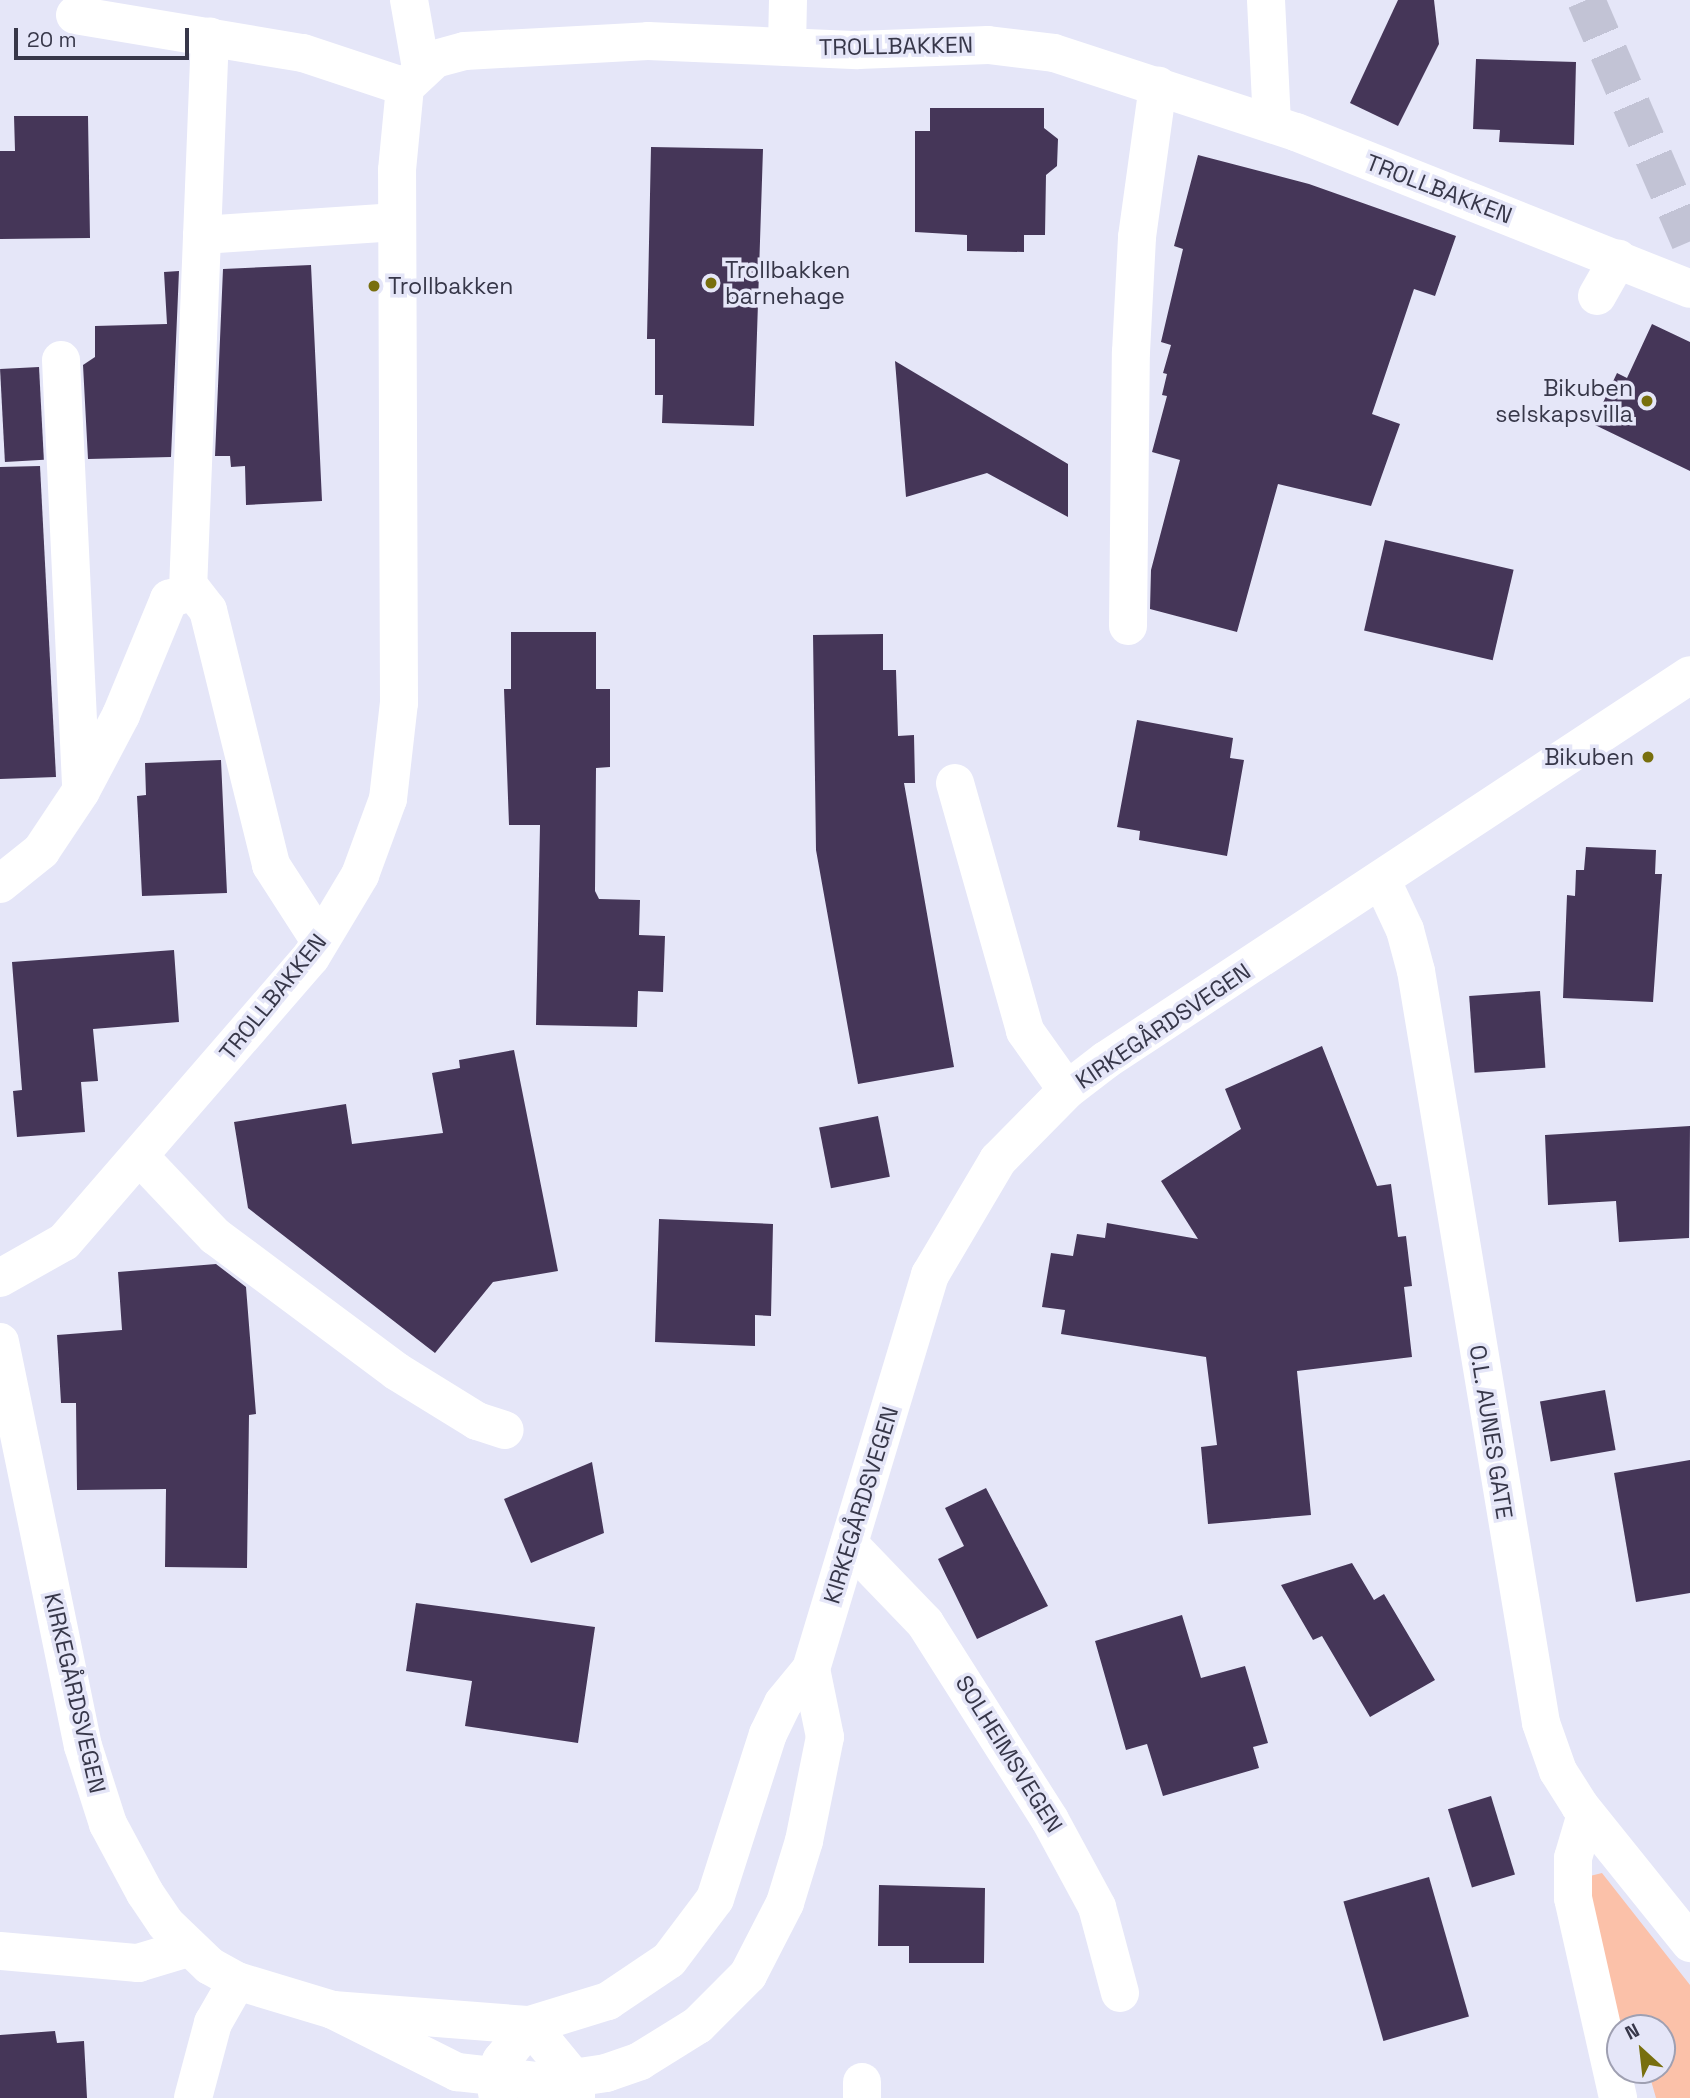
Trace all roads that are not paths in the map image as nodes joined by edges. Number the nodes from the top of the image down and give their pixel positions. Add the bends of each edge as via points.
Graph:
1 (409, 0) edge
2 (788, 0) edge
3 (1266, 0) edge
4 (75, 15) dead end
5 (210, 36) junction
6 (787, 47) junction
7 (413, 77) junction
8 (1158, 85) junction
9 (1272, 124) junction
10 (397, 222) junction
11 (202, 235) junction
12 (1618, 259) junction
13 (1690, 289) edge
14 (1597, 296) dead end
15 (61, 360) dead end
16 (188, 590) junction
17 (1128, 626) dead end
18 (1690, 675) edge
19 (955, 783) dead end
20 (81, 791) junction
21 (1382, 881) junction
22 (0, 884) edge
23 (320, 941) junction
24 (1068, 1090) junction
25 (140, 1157) junction
26 (0, 1278) edge
27 (0, 1342) edge
28 (505, 1430) dead end
29 (849, 1544) junction
30 (811, 1669) junction
31 (1586, 1814) junction
32 (1690, 1943) edge
33 (188, 1948) junction
34 (0, 1951) edge
35 (237, 1981) junction
36 (1120, 1993) dead end
37 (332, 2010) junction
38 (530, 2025) junction
39 (496, 2087) edge
40 (576, 2090) edge
41 (193, 2098) edge
42 (1618, 2098) edge

1 - 7 street
2 - 6 street
3 - 9 street
4 - 5 street
5 - 7 street
5 - 11 street
6 - 7 street, TROLLBAKKEN via 563,44 465,51
6 - 8 street, TROLLBAKKEN via 988,45 1054,53
7 - 10 street, TROLLBAKKEN
8 - 9 street, TROLLBAKKEN
8 - 17 street via 1137,237 1131,339
9 - 12 street, TROLLBAKKEN
10 - 11 street
10 - 23 street, TROLLBAKKEN via 399,703 388,799 360,875
11 - 16 street
12 - 13 street, TROLLBAKKEN
12 - 14 street
15 - 20 street
16 - 20 street via 169,599 121,715
16 - 23 street via 200,595 208,610 271,865
18 - 21 street, KIRKEGÅRDSVEGEN
19 - 24 street via 1026,1031
20 - 22 street via 41,852
21 - 24 street, KIRKEGÅRDSVEGEN
21 - 31 street, O.L. AUNES GATE via 1405,930 1416,971 1541,1723 1558,1771
23 - 25 street, TROLLBAKKEN
24 - 29 street, KIRKEGÅRDSVEGEN via 998,1160 944,1245
25 - 26 street, TROLLBAKKEN via 64,1242
25 - 28 street via 215,1236 397,1371 477,1421
27 - 33 street, KIRKEGÅRDSVEGEN via 87,1759 125,1857 152,1903
29 - 30 street, KIRKEGÅRDSVEGEN
29 - 36 street, SOLHEIMSVEGEN via 925,1623 1051,1820 1097,1908
30 - 38 street, KIRKEGÅRDSVEGEN via 783,1703 768,1734 715,1899 689,1936 644,1980 608,2001
30 - 40 street, KIRKEGÅRDSVEGEN via 825,1737 794,1876 762,1953 740,1984 689,2031 640,2061
31 - 32 street, O.L. AUNES GATE
31 - 42 street via 1573,1858 1573,1898
33 - 34 street via 138,1963
33 - 35 street, KIRKEGÅRDSVEGEN
35 - 37 street, KIRKEGÅRDSVEGEN
35 - 41 street via 213,2023
37 - 38 street, KIRKEGÅRDSVEGEN
37 - 39 street, KIRKEGÅRDSVEGEN
38 - 39 street
38 - 40 street
39 - 40 street, KIRKEGÅRDSVEGEN

